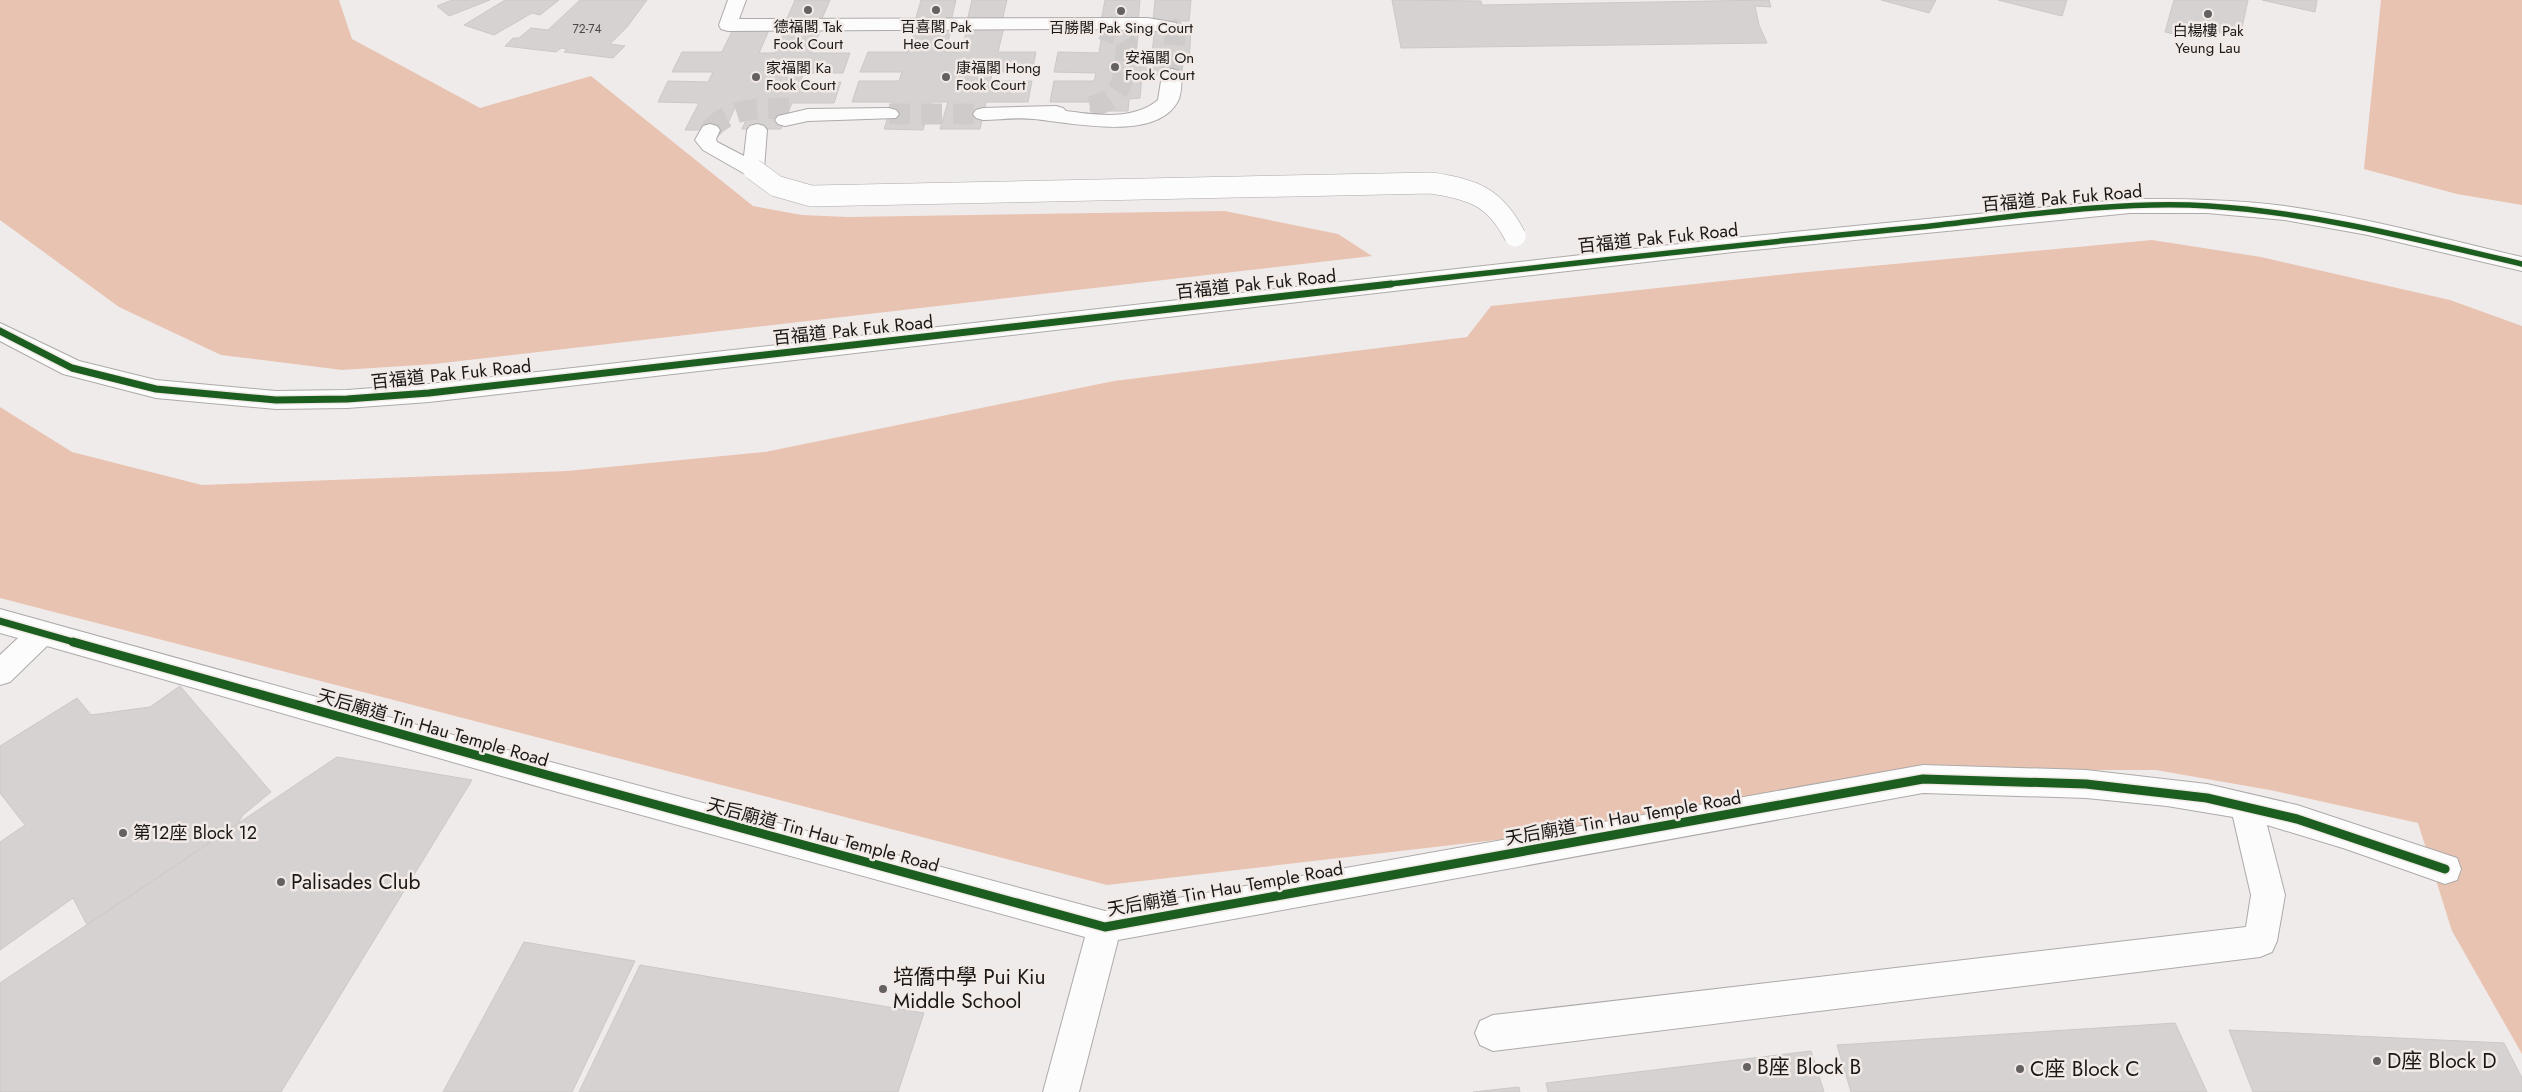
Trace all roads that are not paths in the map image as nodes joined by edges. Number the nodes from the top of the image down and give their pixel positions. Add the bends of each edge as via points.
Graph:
1 (737, 0) edge
2 (1055, 23) junction
3 (1169, 27) dead end
4 (1102, 29) tunnel mouth
5 (1172, 75) tunnel mouth
6 (1090, 107) tunnel mouth
7 (794, 114) tunnel mouth
8 (889, 114) tunnel mouth
9 (983, 114) tunnel mouth
10 (1039, 114) junction
11 (710, 130) dead end
12 (757, 130) dead end
13 (753, 168) junction
14 (2522, 264) edge
15 (1532, 268) junction
16 (0, 331) edge
17 (0, 621) edge
18 (42, 633) junction
19 (0, 673) edge
20 (2246, 806) junction
21 (2445, 869) dead end
22 (1105, 927) junction
23 (1493, 1032) dead end
24 (1061, 1092) edge

1 - 2 street via 728,25
2 - 3 street
2 - 4 street
5 - 10 street via 1168,101 1145,117 1089,120
6 - 10 street
7 - 8 street
9 - 10 street
11 - 13 street via 705,140 710,146
12 - 13 street
13 - 15 street, bridge via 776,186 811,196 1431,183 1468,189 1496,206
14 - 15 street, 百福道 Pak Fuk Road via 2323,219 2246,208 2171,204 2086,209
15 - 16 street, 百福道 Pak Fuk Road via 429,393 356,398 276,400 156,389 72,368
17 - 18 street, 天后廟道 Tin Hau Temple Road
18 - 19 street
18 - 22 street, 天后廟道 Tin Hau Temple Road via 537,773
20 - 21 street, 天后廟道 Tin Hau Temple Road via 2333,830
20 - 22 street, 天后廟道 Tin Hau Temple Road via 2142,788 2040,780 1923,779
20 - 23 street via 2268,895 2260,941
22 - 24 street

